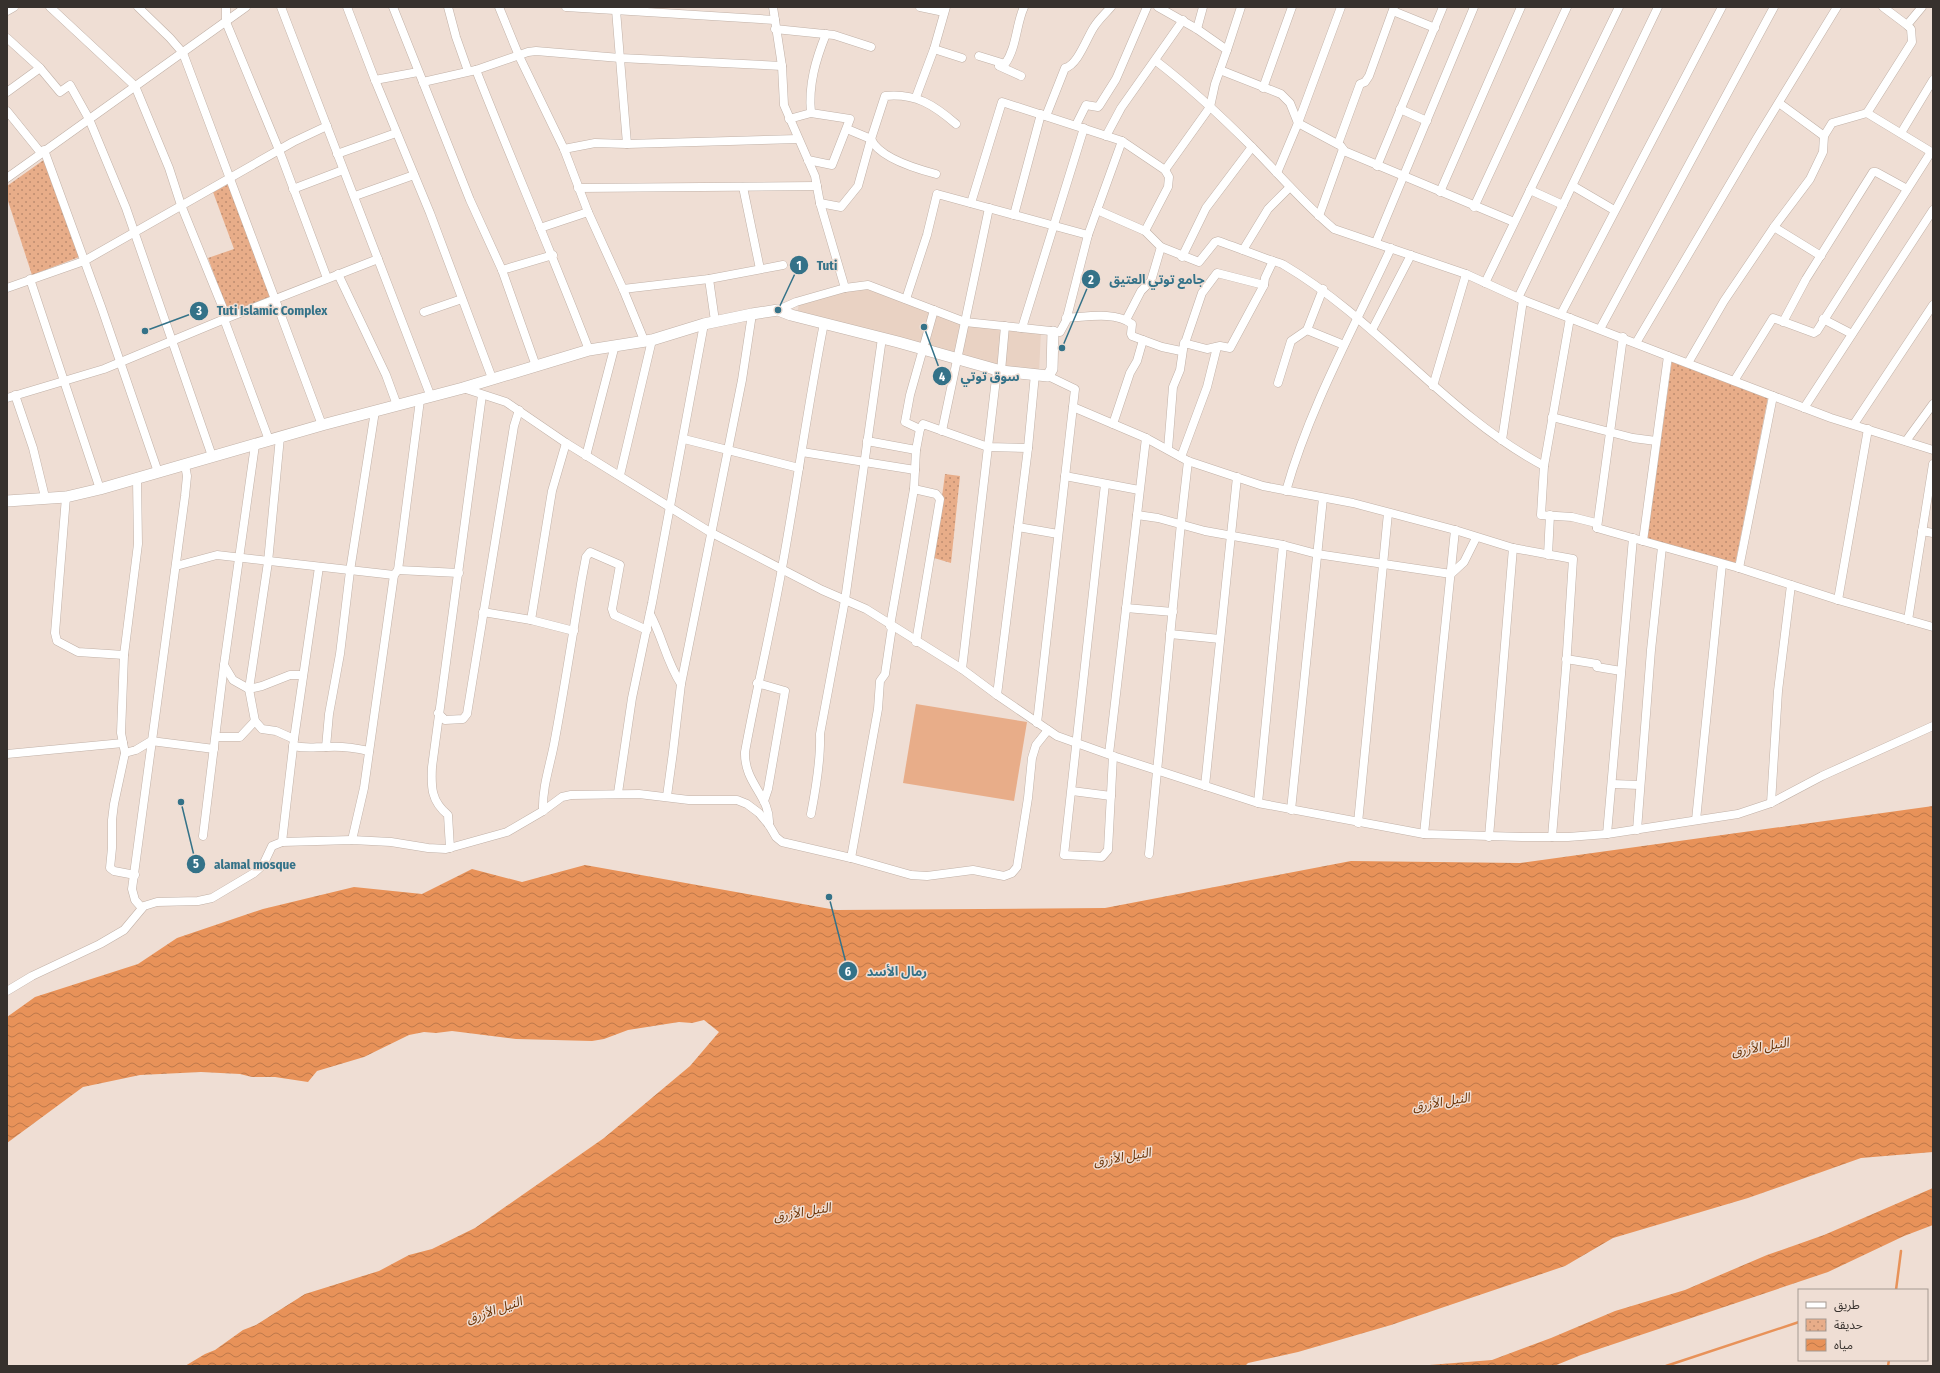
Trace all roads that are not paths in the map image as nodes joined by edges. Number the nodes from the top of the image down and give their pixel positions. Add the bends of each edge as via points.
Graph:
1 (14, 7) edge
2 (50, 7) edge
3 (138, 7) edge
4 (226, 7) edge
5 (246, 7) edge
6 (281, 7) edge
7 (347, 7) edge
8 (393, 7) edge
9 (448, 7) edge
10 (499, 7) edge
11 (566, 7) edge
12 (773, 7) edge
13 (920, 7) edge
14 (1024, 7) edge
15 (1111, 7) edge
16 (1148, 7) edge
17 (1158, 7) edge
18 (1203, 7) edge
19 (1241, 7) edge
20 (1292, 7) edge
21 (1341, 7) edge
22 (1443, 7) edge
23 (1474, 7) edge
24 (1521, 7) edge
25 (1567, 7) edge
26 (1619, 7) edge
27 (1658, 7) edge
28 (1722, 7) edge
29 (1774, 7) edge
30 (1837, 7) edge
31 (1883, 7) edge
32 (1922, 7) edge
33 (638, 9) edge
34 (1166, 9) edge
35 (1393, 9) edge
36 (616, 10) junction
37 (945, 10) edge
38 (7, 11) edge
39 (703, 11) edge
40 (775, 20) junction
41 (1183, 20) junction
42 (226, 22) junction
43 (1907, 25) junction
44 (1435, 28) junction
45 (775, 29) junction
46 (1197, 29) junction
47 (826, 34) junction
48 (7, 38) edge
49 (871, 47) dead end
50 (934, 49) junction
51 (1227, 50) junction
52 (183, 53) junction
53 (519, 56) junction
54 (979, 56) dead end
55 (620, 58) junction
56 (962, 58) dead end
57 (1156, 61) junction
58 (1000, 63) junction
59 (782, 66) junction
60 (40, 68) junction
61 (472, 70) junction
62 (1220, 70) junction
63 (418, 72) junction
64 (1020, 76) dead end
65 (375, 80) junction
66 (1933, 80) edge
67 (424, 82) junction
68 (135, 86) junction
69 (1263, 88) junction
70 (7, 92) edge
71 (916, 98) junction
72 (1779, 103) junction
73 (1210, 107) junction
74 (1400, 109) junction
75 (7, 110) edge
76 (811, 113) junction
77 (1867, 113) junction
78 (1043, 115) junction
79 (89, 119) junction
80 (789, 119) junction
81 (1427, 121) junction
82 (1298, 123) junction
83 (956, 124) dead end
84 (327, 126) junction
85 (1080, 127) junction
86 (847, 129) junction
87 (1901, 132) junction
88 (396, 133) junction
89 (1106, 136) junction
90 (1824, 136) junction
91 (798, 139) junction
92 (871, 139) junction
93 (1122, 142) junction
94 (627, 144) junction
95 (1252, 147) junction
96 (1341, 147) junction
97 (564, 149) junction
98 (279, 150) junction
99 (42, 152) junction
100 (1932, 152) edge
101 (337, 154) junction
102 (808, 160) junction
103 (1377, 166) junction
104 (343, 170) junction
105 (1165, 170) junction
106 (936, 174) dead end
107 (1277, 174) junction
108 (414, 175) junction
109 (1403, 176) junction
110 (7, 178) edge
111 (230, 178) junction
112 (816, 186) junction
113 (1573, 186) junction
114 (743, 187) junction
115 (1290, 187) junction
116 (578, 188) junction
117 (293, 189) junction
118 (1530, 190) junction
119 (1907, 190) junction
120 (1440, 192) junction
121 (355, 196) junction
122 (820, 203) junction
123 (972, 203) junction
124 (181, 204) junction
125 (1563, 205) junction
126 (1474, 207) junction
127 (990, 208) junction
128 (1097, 210) junction
129 (1614, 210) junction
130 (1933, 210) edge
131 (588, 212) junction
132 (1014, 215) junction
133 (1319, 216) junction
134 (1514, 222) junction
135 (1055, 225) junction
136 (1774, 226) junction
137 (540, 228) junction
138 (1145, 231) junction
139 (135, 234) junction
140 (1088, 235) junction
141 (1376, 242) junction
142 (1161, 247) junction
143 (1391, 248) junction
144 (1243, 250) junction
145 (553, 255) junction
146 (1411, 255) junction
147 (1182, 256) junction
148 (1821, 256) junction
149 (378, 259) junction
150 (84, 261) junction
151 (1272, 261) junction
152 (783, 265) dead end
153 (760, 269) junction
154 (502, 270) junction
155 (338, 274) junction
156 (1466, 274) junction
157 (327, 278) junction
158 (30, 279) junction
159 (709, 279) junction
160 (1485, 283) junction
161 (1264, 285) junction
162 (7, 288) edge
163 (845, 288) junction
164 (1323, 289) junction
165 (623, 290) junction
166 (275, 299) junction
167 (462, 299) junction
168 (906, 299) junction
169 (1520, 299) junction
170 (1933, 305) edge
171 (778, 310) junction
172 (934, 310) junction
173 (424, 312) dead end
174 (752, 314) junction
175 (1561, 314) junction
176 (1357, 317) junction
177 (225, 318) junction
178 (1066, 318) junction
179 (1570, 318) junction
180 (1823, 319) junction
181 (1126, 320) junction
182 (710, 322) junction
183 (965, 322) junction
184 (1783, 322) junction
185 (824, 323) junction
186 (1005, 326) junction
187 (1022, 328) junction
188 (1600, 329) junction
189 (1307, 330) junction
190 (1372, 330) junction
191 (1053, 332) junction
192 (1852, 334) junction
193 (1623, 337) junction
194 (882, 338) junction
195 (648, 340) junction
196 (1144, 340) junction
197 (172, 341) junction
198 (1185, 343) junction
199 (1636, 343) junction
200 (615, 344) junction
201 (1344, 345) junction
202 (1217, 347) junction
203 (923, 349) junction
204 (589, 350) junction
205 (1181, 351) junction
206 (1668, 356) junction
207 (957, 358) junction
208 (120, 362) junction
209 (1688, 363) junction
210 (536, 366) junction
211 (999, 370) junction
212 (1035, 374) junction
213 (1048, 376) junction
214 (492, 378) junction
215 (65, 381) junction
216 (1734, 381) junction
217 (1278, 383) dead end
218 (1433, 386) junction
219 (463, 388) junction
220 (15, 395) junction
221 (482, 395) junction
222 (1773, 396) junction
223 (431, 397) junction
224 (7, 398) edge
225 (420, 400) junction
226 (1933, 404) edge
227 (397, 406) junction
228 (1073, 407) junction
229 (1804, 408) junction
230 (519, 410) junction
231 (375, 411) junction
232 (1552, 417) junction
233 (1113, 424) junction
234 (1854, 424) junction
235 (322, 425) junction
236 (920, 429) junction
237 (1868, 429) junction
238 (942, 431) junction
239 (1610, 432) junction
240 (280, 437) junction
241 (1146, 438) junction
242 (684, 439) junction
243 (269, 440) junction
244 (1502, 440) junction
245 (867, 441) junction
246 (1656, 441) junction
247 (1906, 441) junction
248 (566, 443) junction
249 (255, 445) junction
250 (988, 448) junction
251 (1028, 448) junction
252 (727, 449) junction
253 (1168, 449) junction
254 (916, 450) junction
255 (1933, 450) edge
256 (802, 452) junction
257 (212, 456) junction
258 (586, 456) junction
259 (1185, 459) junction
260 (864, 462) junction
261 (1933, 464) edge
262 (185, 465) junction
263 (1544, 466) junction
264 (799, 468) junction
265 (915, 470) junction
266 (158, 472) junction
267 (620, 475) junction
268 (1065, 476) junction
269 (1237, 477) junction
270 (137, 479) junction
271 (1105, 484) junction
272 (100, 489) junction
273 (914, 489) junction
274 (1139, 490) junction
275 (1286, 491) junction
276 (45, 497) junction
277 (66, 497) junction
278 (1323, 498) junction
279 (7, 501) edge
280 (670, 508) junction
281 (1388, 513) junction
282 (1550, 515) junction
283 (1137, 516) junction
284 (1180, 523) junction
285 (1018, 527) junction
286 (1597, 528) junction
287 (1455, 530) junction
288 (1922, 531) junction
289 (710, 532) junction
290 (1933, 533) edge
291 (1058, 534) junction
292 (1231, 535) junction
293 (1476, 538) junction
294 (1633, 538) junction
295 (1643, 541) junction
296 (1283, 545) junction
297 (1662, 547) junction
298 (1513, 548) junction
299 (1317, 554) junction
300 (1548, 555) junction
301 (240, 558) junction
302 (268, 562) junction
303 (1722, 564) junction
304 (1383, 565) junction
305 (176, 566) junction
306 (319, 567) junction
307 (1739, 568) junction
308 (782, 569) junction
309 (350, 571) junction
310 (396, 572) junction
311 (459, 573) junction
312 (1451, 574) junction
313 (1791, 585) junction
314 (845, 600) junction
315 (1838, 600) junction
316 (1126, 608) junction
317 (483, 612) junction
318 (1173, 612) junction
319 (650, 614) junction
320 (531, 620) junction
321 (1908, 620) junction
322 (1933, 626) edge
323 (891, 627) junction
324 (647, 630) junction
325 (574, 631) junction
326 (1170, 634) junction
327 (1220, 639) junction
328 (916, 642) junction
329 (124, 655) junction
330 (1566, 659) junction
331 (224, 666) junction
332 (962, 669) junction
333 (1621, 670) junction
334 (303, 676) junction
335 (757, 683) junction
336 (681, 684) junction
337 (249, 689) junction
338 (997, 695) junction
339 (438, 713) junction
340 (255, 721) junction
341 (1037, 723) junction
342 (1933, 726) edge
343 (1048, 730) junction
344 (216, 737) junction
345 (151, 741) junction
346 (293, 742) junction
347 (123, 743) junction
348 (1076, 743) junction
349 (326, 746) junction
350 (214, 749) junction
351 (369, 751) junction
352 (125, 753) junction
353 (7, 754) edge
354 (1111, 755) junction
355 (1156, 770) junction
356 (1612, 784) junction
357 (1640, 785) junction
358 (1205, 786) junction
359 (1072, 791) junction
360 (618, 793) junction
361 (666, 796) junction
362 (1111, 796) junction
363 (764, 801) junction
364 (1258, 803) junction
365 (1771, 803) junction
366 (1291, 810) junction
367 (543, 811) junction
368 (811, 814) dead end
369 (1696, 820) junction
370 (1358, 823) junction
371 (769, 824) junction
372 (1637, 830) junction
373 (1424, 834) junction
374 (1607, 834) junction
375 (203, 836) dead end
376 (1489, 837) junction
377 (1552, 837) junction
378 (352, 840) junction
379 (282, 842) junction
380 (450, 848) junction
381 (1149, 854) dead end
382 (851, 858) junction
383 (135, 875) junction
384 (142, 908) junction
385 (7, 991) edge

1 - 38 street
2 - 68 street
3 - 52 street
4 - 42 street
5 - 42 street
6 - 84 street
7 - 65 street
8 - 63 street
9 - 61 street via 456,37
10 - 53 street
11 - 36 street
12 - 40 street
13 - 37 street
14 - 58 street via 1007,62
15 - 78 street via 1094,28 1081,52 1069,67 1065,68
16 - 85 street via 1116,79 1098,107 1086,105
17 - 34 street
18 - 46 street
19 - 51 street
20 - 69 street
21 - 82 street
22 - 44 street
23 - 81 street
24 - 120 street
25 - 126 street
26 - 118 street
27 - 113 street
28 - 129 street
29 - 188 street
30 - 72 street
31 - 43 street
32 - 43 street
33 - 36 street
33 - 39 street
34 - 41 street
35 - 44 street
35 - 96 street via 1367,80 1360,84
36 - 55 street
37 - 50 street
39 - 40 street
40 - 45 street
41 - 46 street
41 - 57 street
42 - 52 street
42 - 98 street
43 - 77 street via 1911,30 1912,42
44 - 74 street
45 - 47 street
45 - 59 street
46 - 51 street
47 - 49 street
47 - 76 street via 814,70
48 - 60 street
50 - 56 street
50 - 71 street
51 - 62 street
52 - 68 street
52 - 111 street
53 - 55 street via 536,51
53 - 61 street
53 - 97 street
54 - 58 street
55 - 59 street
55 - 94 street
57 - 73 street via 1190,87
57 - 89 street via 1121,108
58 - 64 street via 999,66
59 - 80 street via 784,105
60 - 70 street
60 - 79 street via 60,92 70,86
61 - 67 street
61 - 137 street
62 - 69 street
62 - 73 street
63 - 65 street
63 - 67 street
65 - 88 street
66 - 87 street
67 - 154 street via 470,200
68 - 79 street
68 - 124 street
69 - 82 street via 1281,94 1287,99
71 - 83 street via 935,106
71 - 92 street via 885,96
72 - 90 street
72 - 199 street
73 - 95 street
73 - 105 street
74 - 81 street
74 - 103 street
75 - 99 street
76 - 80 street
76 - 86 street via 849,118
77 - 87 street
77 - 90 street via 1832,123
78 - 85 street
78 - 123 street via 1002,102
78 - 132 street
79 - 99 street
79 - 139 street
80 - 91 street
81 - 109 street
82 - 96 street
82 - 107 street
84 - 98 street
84 - 101 street
85 - 89 street
85 - 135 street
86 - 92 street
86 - 102 street via 832,166
87 - 100 street
88 - 101 street
88 - 108 street
89 - 93 street
90 - 136 street via 1823,152 1810,180
91 - 94 street
91 - 102 street
92 - 106 street via 874,146 897,162
92 - 122 street via 859,182 848,200 841,207
93 - 105 street
93 - 128 street
94 - 97 street via 595,143
95 - 107 street
95 - 147 street via 1206,208
96 - 103 street via 1344,151
96 - 133 street
97 - 116 street
98 - 111 street
98 - 117 street
99 - 110 street
99 - 150 street
100 - 119 street
101 - 104 street
102 - 112 street
103 - 109 street
104 - 117 street
104 - 121 street
105 - 138 street via 1169,177 1168,187
107 - 115 street
108 - 121 street
108 - 167 street
109 - 120 street
109 - 141 street
111 - 124 street
111 - 166 street
112 - 114 street
112 - 122 street
113 - 125 street
113 - 129 street
114 - 116 street
114 - 153 street
115 - 133 street
115 - 144 street via 1268,209
116 - 131 street
117 - 157 street
118 - 125 street
118 - 134 street
119 - 148 street via 1873,172
119 - 180 street
120 - 126 street
121 - 149 street
122 - 163 street
123 - 127 street
123 - 168 street via 937,194 927,235
124 - 139 street
124 - 177 street
125 - 169 street
126 - 134 street
127 - 132 street
127 - 183 street
128 - 138 street
128 - 140 street
129 - 175 street
130 - 192 street
131 - 137 street
131 - 165 street
132 - 135 street
133 - 141 street via 1334,229
134 - 160 street
135 - 140 street
135 - 187 street
136 - 148 street
136 - 209 street via 1724,300
137 - 145 street
138 - 142 street
139 - 150 street
139 - 197 street
140 - 178 street
141 - 143 street
142 - 147 street
142 - 181 street via 1151,281 1141,291
143 - 146 street
143 - 176 street
144 - 147 street via 1216,241 1199,262
144 - 151 street
145 - 154 street
145 - 204 street
146 - 156 street
146 - 190 street
148 - 184 street
149 - 155 street
149 - 223 street
150 - 158 street
150 - 208 street
151 - 161 street
151 - 164 street via 1282,264
152 - 153 street
153 - 159 street
154 - 210 street
155 - 157 street
155 - 227 street via 386,375
156 - 160 street
156 - 218 street
157 - 166 street
158 - 162 street
158 - 215 street
159 - 165 street
159 - 182 street
160 - 169 street
161 - 198 street via 1217,273 1202,293
161 - 202 street via 1230,348
163 - 168 street via 868,285
163 - 171 street
164 - 176 street
164 - 189 street
165 - 195 street
166 - 177 street
166 - 235 street
167 - 173 street
167 - 214 street
168 - 172 street
169 - 175 street
169 - 244 street
170 - 234 street
171 - 174 street
171 - 185 street
172 - 183 street
172 - 203 street
174 - 182 street
174 - 252 street via 749,344
175 - 179 street
176 - 190 street
176 - 201 street
177 - 197 street
177 - 243 street
178 - 181 street via 1096,315
178 - 191 street via 1060,332
179 - 188 street
179 - 232 street
180 - 184 street via 1814,333
180 - 192 street
181 - 196 street via 1132,324 1130,334
182 - 195 street
182 - 242 street
183 - 186 street
183 - 207 street
184 - 216 street via 1773,318 1771,320
185 - 194 street
185 - 256 street via 811,386
186 - 187 street
186 - 211 street
187 - 191 street
188 - 193 street
189 - 201 street
189 - 217 street via 1291,341
190 - 218 street
191 - 213 street via 1052,369
192 - 229 street
193 - 199 street
193 - 239 street
194 - 203 street
194 - 245 street
195 - 200 street
195 - 267 street
196 - 205 street
196 - 233 street
197 - 208 street
197 - 257 street
198 - 202 street via 1207,349
198 - 205 street
199 - 206 street
200 - 204 street
200 - 258 street
201 - 275 street via 1295,458
202 - 259 street
203 - 207 street
203 - 236 street via 905,422
204 - 210 street
205 - 253 street via 1180,370 1173,388
206 - 209 street
206 - 246 street
207 - 211 street
207 - 238 street
208 - 215 street
208 - 266 street
209 - 216 street
210 - 214 street
211 - 212 street
211 - 250 street
212 - 213 street
212 - 251 street
213 - 228 street via 1075,389
214 - 219 street
215 - 220 street
215 - 272 street
216 - 222 street
218 - 244 street via 1459,409
219 - 221 street
219 - 223 street
220 - 224 street
220 - 276 street via 33,448
221 - 230 street via 506,402
221 - 311 street
222 - 229 street
222 - 307 street
223 - 225 street
225 - 227 street
225 - 310 street
226 - 247 street
227 - 231 street
228 - 233 street
228 - 268 street
229 - 234 street
230 - 248 street
230 - 317 street via 513,432
231 - 235 street
231 - 309 street
232 - 239 street
232 - 263 street
233 - 241 street
234 - 237 street
235 - 240 street
236 - 238 street via 923,424
236 - 254 street
237 - 247 street
237 - 315 street
238 - 250 street
239 - 246 street
239 - 286 street
240 - 243 street
240 - 302 street
241 - 253 street
241 - 274 street
242 - 252 street
242 - 280 street
243 - 249 street
244 - 263 street
245 - 254 street
245 - 260 street
246 - 295 street
247 - 255 street
248 - 258 street
248 - 320 street via 552,491
249 - 257 street
249 - 301 street
250 - 251 street
250 - 332 street
251 - 285 street
252 - 264 street
252 - 289 street
253 - 259 street
254 - 265 street
256 - 260 street
256 - 264 street
257 - 262 street
258 - 267 street
259 - 269 street
259 - 284 street
260 - 265 street
260 - 314 street
261 - 288 street
262 - 266 street
262 - 305 street via 187,476
263 - 282 street via 1539,513 1543,516
264 - 308 street
265 - 273 street
266 - 270 street
267 - 280 street
268 - 271 street
268 - 291 street
269 - 275 street
269 - 292 street
270 - 272 street
270 - 329 street via 138,544
271 - 274 street
271 - 348 street
272 - 277 street
273 - 323 street
273 - 328 street via 936,494 940,499
274 - 283 street
275 - 278 street
276 - 277 street
276 - 279 street
277 - 329 street via 55,633 57,641 78,652
278 - 281 street
278 - 299 street
280 - 289 street
280 - 319 street
281 - 287 street
281 - 304 street
282 - 286 street via 1596,523
282 - 300 street
283 - 284 street
283 - 316 street
284 - 292 street via 1205,531
284 - 318 street
285 - 291 street
285 - 338 street
286 - 294 street
287 - 293 street
287 - 312 street
288 - 290 street
288 - 321 street
289 - 308 street
289 - 336 street
291 - 341 street
292 - 296 street
292 - 327 street
293 - 298 street
293 - 312 street via 1464,562
294 - 295 street
294 - 333 street
295 - 297 street
296 - 299 street
296 - 364 street
297 - 303 street
297 - 357 street
298 - 300 street
298 - 376 street
299 - 304 street
299 - 366 street
300 - 330 street via 1571,558 1574,561
301 - 302 street
301 - 305 street via 217,555
301 - 331 street
302 - 306 street
302 - 337 street
303 - 307 street
303 - 369 street
304 - 312 street
304 - 370 street
305 - 345 street
306 - 309 street
306 - 334 street
307 - 313 street
308 - 314 street
308 - 335 street
309 - 310 street
309 - 349 street
310 - 311 street
310 - 351 street
311 - 339 street
312 - 373 street
313 - 315 street
313 - 365 street via 1778,691
314 - 323 street via 866,609
314 - 368 street via 820,734
315 - 321 street
316 - 318 street
316 - 354 street
317 - 320 street
317 - 339 street via 467,714 463,719 445,720
318 - 326 street
319 - 324 street
319 - 336 street via 659,630 671,668
320 - 325 street
321 - 322 street
323 - 328 street
323 - 382 street via 885,674 880,681 878,709
324 - 325 street via 614,615 612,609 620,565 590,552 586,556
324 - 360 street via 632,698
325 - 367 street via 555,740 546,774
326 - 327 street
326 - 355 street
327 - 358 street
328 - 332 street
329 - 347 street via 121,733
330 - 333 street
330 - 377 street
331 - 337 street via 233,680
331 - 344 street
332 - 338 street
333 - 356 street
334 - 337 street via 290,675
334 - 346 street
335 - 363 street via 744,763 753,785
335 - 363 street via 785,691
336 - 361 street via 674,752
337 - 340 street
338 - 341 street
339 - 380 street via 431,789 440,808 448,814
340 - 344 street via 240,737
340 - 346 street via 262,729 276,731
341 - 343 street
342 - 365 street via 1822,776
343 - 348 street
343 - 382 street via 1036,745 1032,758 1017,867 1012,873 1004,876 962,870 927,876 910,875
344 - 350 street
345 - 350 street
345 - 352 street
345 - 383 street
346 - 349 street via 308,749
346 - 379 street
347 - 352 street
347 - 353 street
348 - 354 street
348 - 359 street
349 - 351 street via 352,747
350 - 375 street
351 - 378 street via 364,788
352 - 383 street via 114,804 110,868 114,872
354 - 355 street
354 - 362 street
355 - 358 street
355 - 381 street
356 - 357 street
356 - 374 street
357 - 372 street
358 - 364 street
359 - 362 street
359 - 362 street via 1064,855 1102,857 1108,850
360 - 361 street
360 - 367 street via 571,794 562,797
361 - 371 street via 689,800 738,800 747,804
363 - 371 street via 770,814
364 - 366 street
365 - 369 street via 1738,814
366 - 370 street
367 - 380 street via 507,832
369 - 372 street
370 - 373 street
371 - 382 street via 776,838 782,842
372 - 374 street
373 - 376 street
374 - 377 street
376 - 377 street
378 - 379 street
378 - 380 street
379 - 384 street via 272,846 263,865 254,873 212,898 157,902
383 - 384 street via 132,889 135,900
384 - 385 street via 124,930

